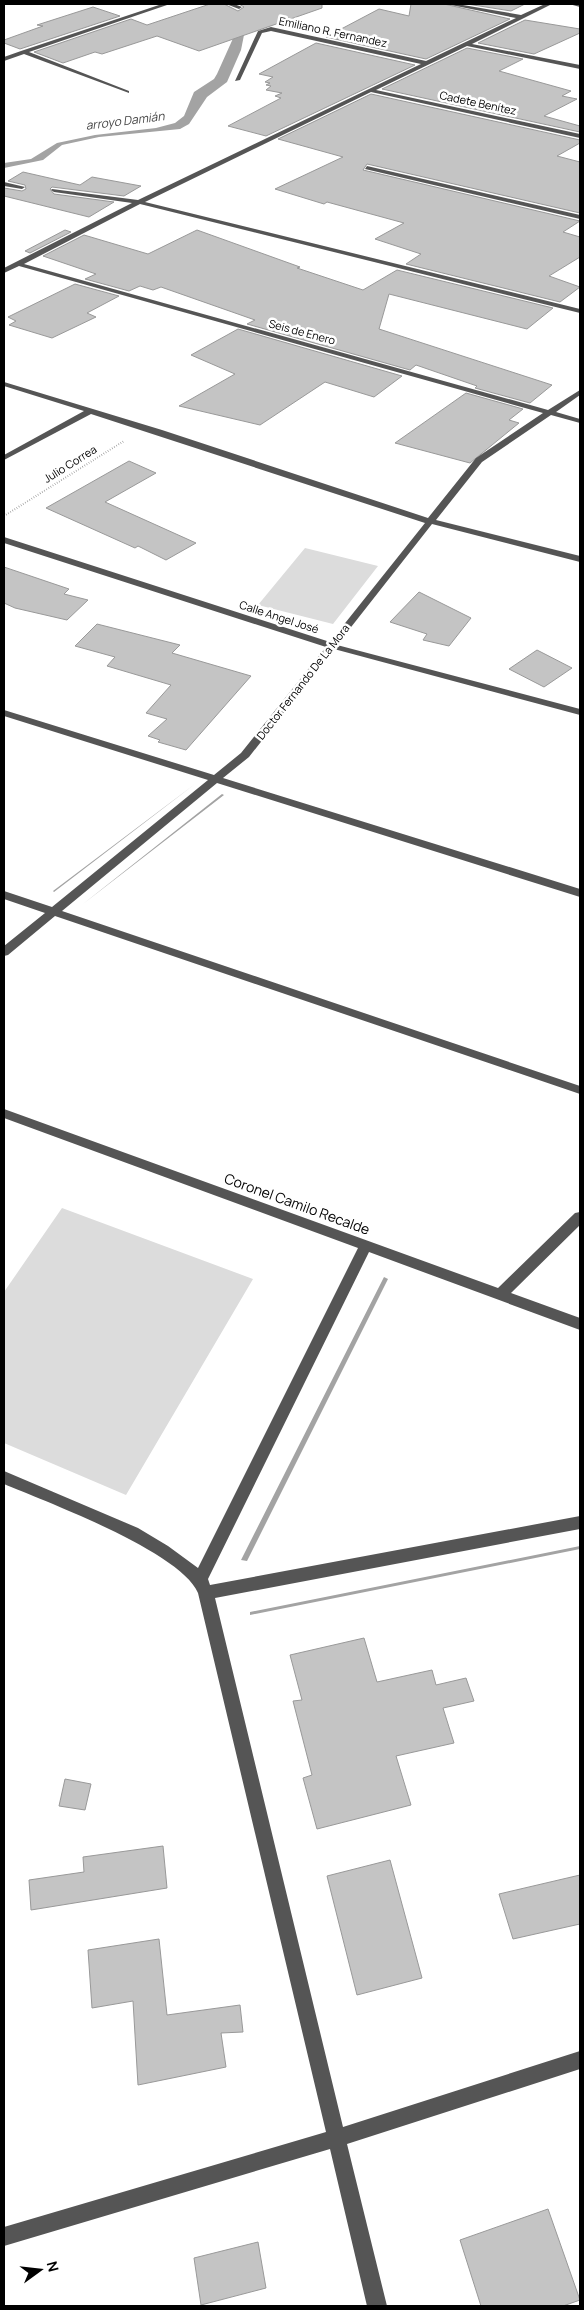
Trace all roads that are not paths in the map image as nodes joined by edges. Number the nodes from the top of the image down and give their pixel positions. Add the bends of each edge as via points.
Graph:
1 (166, 4) edge
2 (229, 4) edge
3 (449, 4) edge
4 (549, 4) edge
5 (572, 4) edge
6 (580, 5) edge
7 (239, 7) dead end
8 (521, 17) junction
9 (465, 44) junction
10 (23, 52) junction
11 (4, 59) edge
12 (425, 63) junction
13 (580, 67) edge
14 (237, 80) dead end
15 (372, 91) junction
16 (127, 92) dead end
17 (580, 136) edge
18 (367, 168) dead end
19 (4, 184) edge
20 (22, 187) dead end
21 (54, 190) dead end
22 (139, 202) junction
23 (580, 217) edge
24 (18, 264) junction
25 (4, 271) edge
26 (580, 311) edge
27 (4, 384) edge
28 (580, 392) edge
29 (90, 411) junction
30 (548, 412) junction
31 (580, 421) edge
32 (4, 458) edge
33 (430, 521) junction
34 (4, 540) edge
35 (580, 559) edge
36 (332, 646) junction
37 (580, 712) edge
38 (4, 713) edge
39 (215, 781) junction
40 (580, 893) edge
41 (4, 894) edge
42 (55, 912) junction
43 (4, 952) edge
44 (580, 1090) edge
45 (4, 1112) edge
46 (580, 1217) edge
47 (366, 1245) junction
48 (500, 1295) junction
49 (580, 1324) edge
50 (4, 1477) edge
51 (580, 1522) edge
52 (203, 1586) junction
53 (580, 2060) edge
54 (337, 2138) junction
55 (4, 2237) edge
56 (377, 2306) edge

1 - 10 street
2 - 7 street
3 - 8 street
4 - 8 street
5 - 6 street
8 - 9 street
9 - 12 street
9 - 13 street
10 - 11 street
10 - 16 street
12 - 14 street, Emiliano R. Fernandez via 276,29 260,32
12 - 15 street
15 - 17 street, Cadete Benítez
15 - 22 street
18 - 23 street
19 - 20 street
21 - 22 street
22 - 24 street
22 - 26 street
24 - 25 street
24 - 30 street, Seis de Enero
27 - 29 street
28 - 30 street, Doctor Fernando De La Mora
29 - 32 street
29 - 33 street
30 - 31 street, Seis de Enero
30 - 33 street, Doctor Fernando De La Mora via 479,460
33 - 35 street
33 - 36 street, Doctor Fernando De La Mora
34 - 36 street, Calle Angel José
36 - 37 street, Calle Angel José
36 - 39 street, Doctor Fernando De La Mora via 245,755
38 - 39 street
39 - 40 street
39 - 42 street, Doctor Fernando De La Mora
41 - 42 street
42 - 43 street, Doctor Fernando De La Mora
42 - 44 street
45 - 47 street, Coronel Camilo Recalde
46 - 48 street
47 - 48 street, Coronel Camilo Recalde
47 - 52 street
48 - 49 street, Coronel Camilo Recalde
50 - 52 street via 133,1533 163,1550
51 - 52 street
52 - 54 street
53 - 54 street
54 - 55 street
54 - 56 street

